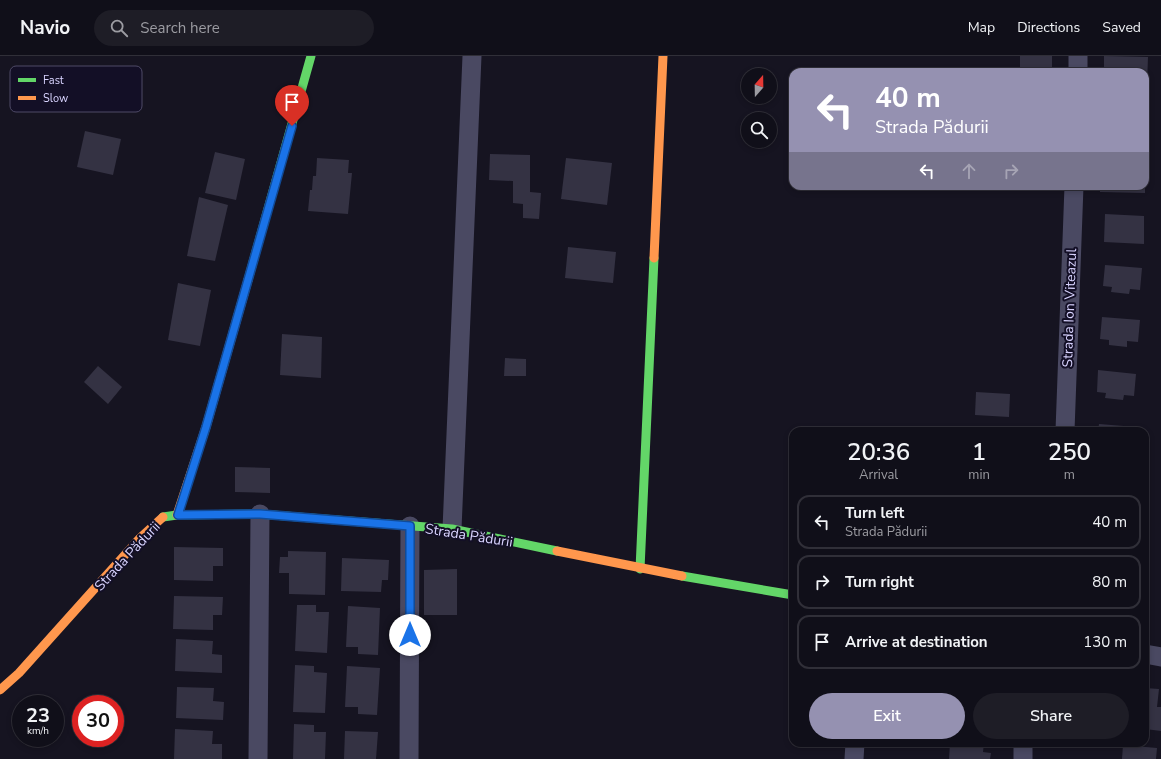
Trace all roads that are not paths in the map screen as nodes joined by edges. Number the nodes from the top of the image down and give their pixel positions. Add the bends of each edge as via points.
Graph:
1 (311, 56) edge
2 (472, 56) edge
3 (663, 56) edge
4 (1078, 56) edge
5 (1078, 68) edge
6 (1074, 190) edge
7 (1065, 427) edge
8 (260, 514) junction
9 (178, 515) junction
10 (410, 526) junction
11 (452, 530) junction
12 (640, 569) junction
13 (789, 594) edge
14 (1149, 655) edge
15 (1161, 657) edge
16 (0, 690) edge
17 (855, 747) edge
18 (1023, 747) edge
19 (258, 759) edge
20 (409, 759) edge
21 (854, 759) edge
22 (1023, 759) edge

1 - 9 street via 210,412
2 - 11 street
3 - 12 street
4 - 5 street
6 - 7 street, Strada Ion Viteazul
8 - 9 street, Strada Pădurii
8 - 10 street, Strada Pădurii
8 - 19 street
9 - 16 street, Strada Pădurii via 163,518 140,538 19,673
10 - 11 street, Strada Pădurii
10 - 20 street
11 - 12 street, Strada Pădurii
12 - 13 street, Strada Pădurii
14 - 15 street
17 - 21 street
18 - 22 street

